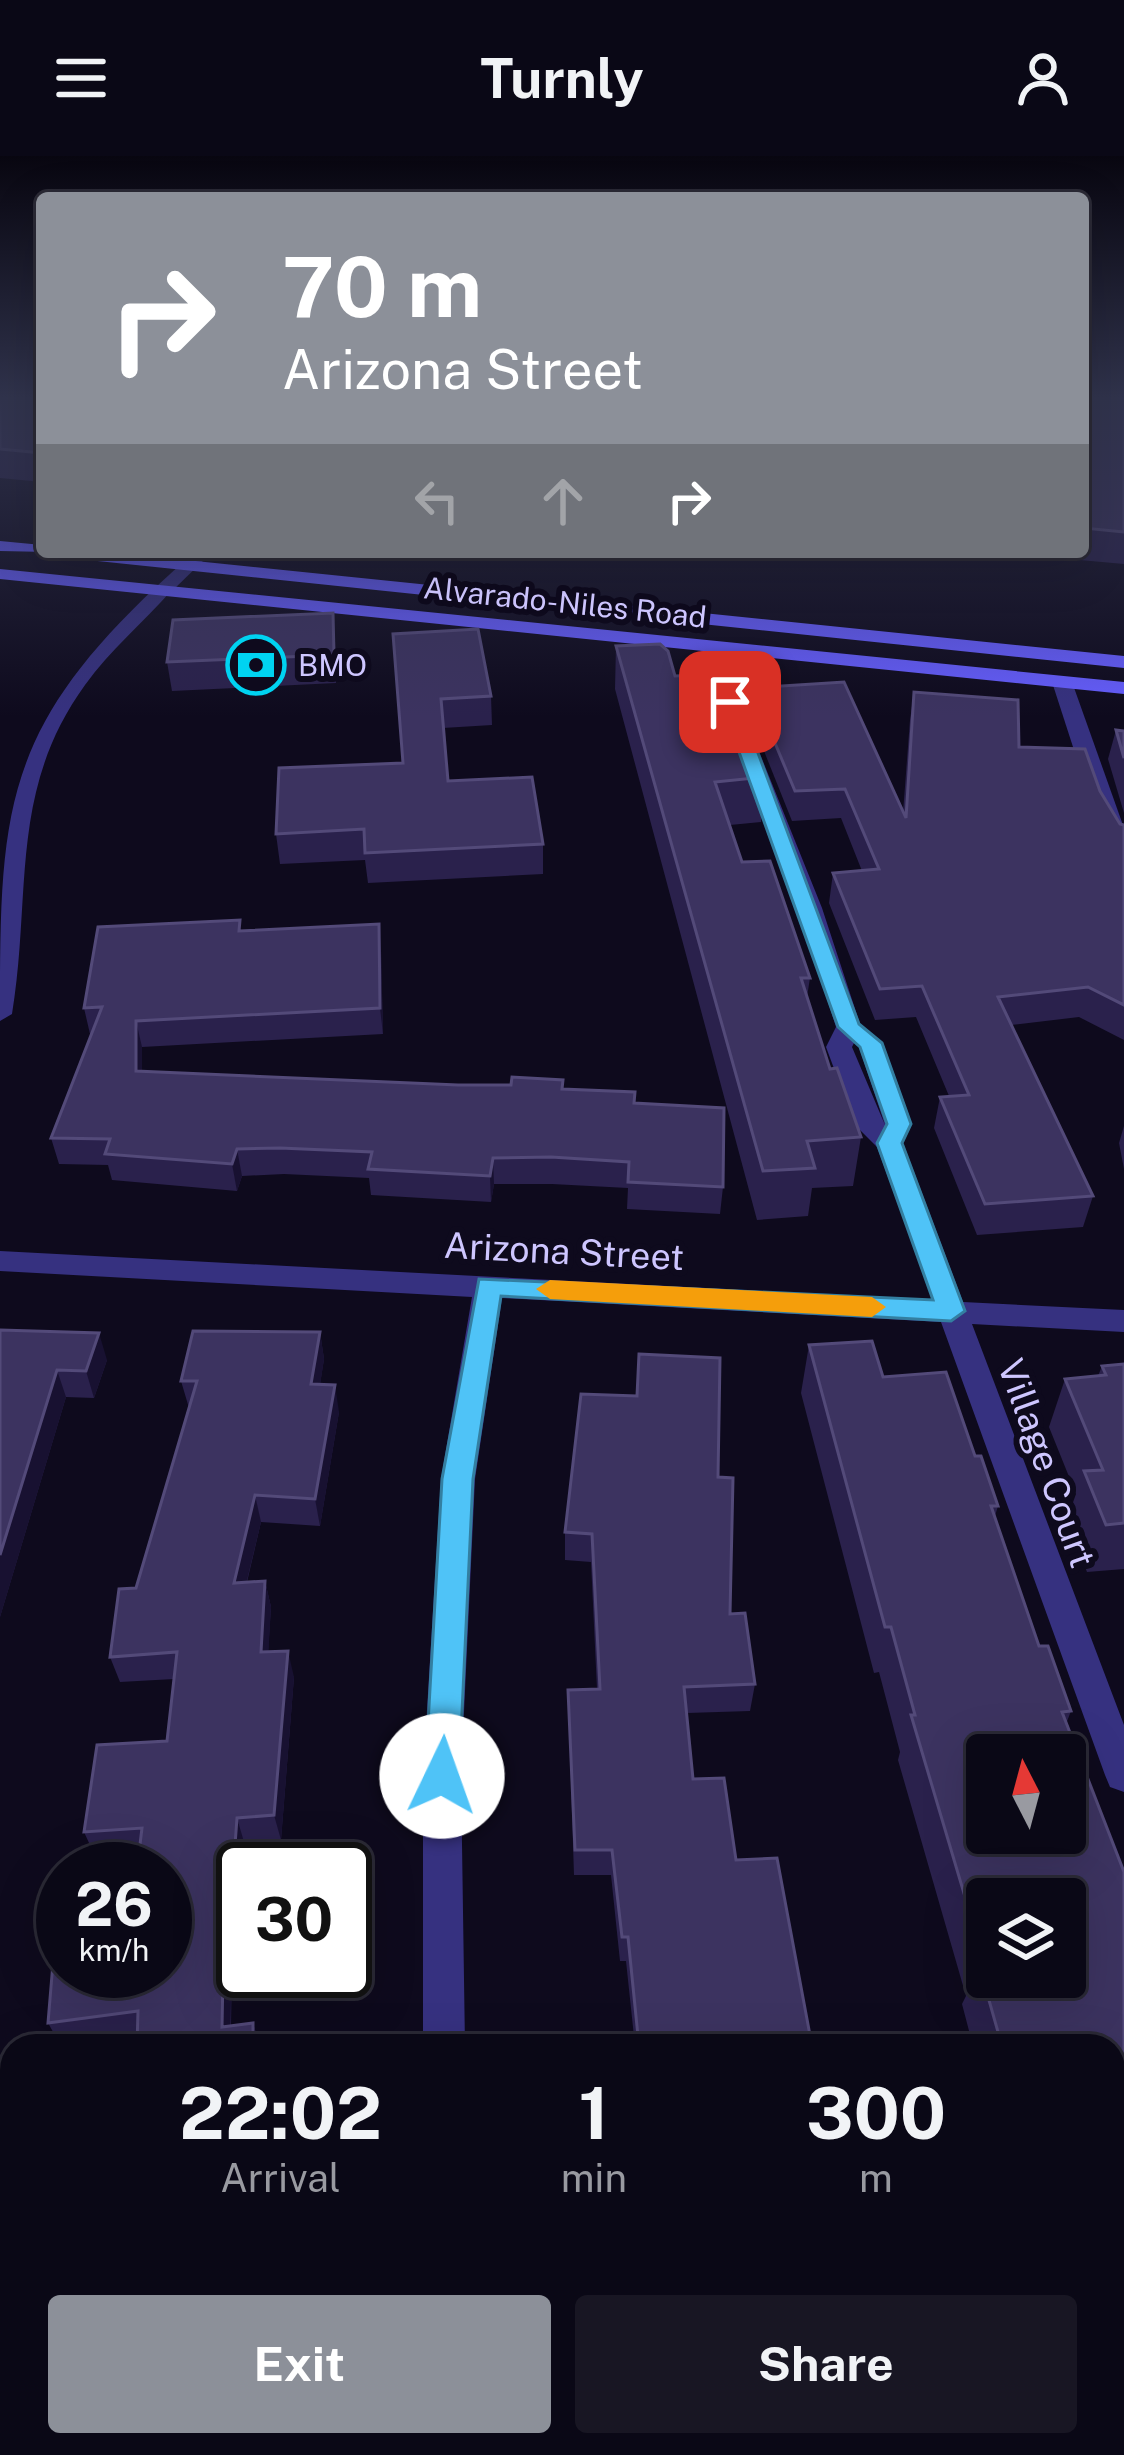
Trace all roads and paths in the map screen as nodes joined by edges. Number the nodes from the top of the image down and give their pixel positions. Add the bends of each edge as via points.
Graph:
1 (0, 546) edge
2 (36, 549) edge
3 (197, 558) edge
4 (0, 574) edge
5 (163, 590) junction
6 (708, 646) junction
7 (1124, 662) edge
8 (1062, 682) junction
9 (1124, 688) edge
10 (10, 805) edge
11 (1124, 846) edge
12 (0, 1014) edge
13 (0, 1261) edge
14 (489, 1286) junction
15 (951, 1311) junction
16 (1124, 1321) edge
17 (1124, 1775) edge
18 (444, 2034) edge

1 - 2 main road
3 - 5 street
3 - 7 main road, Alvarado-Niles Road
4 - 5 main road, Alvarado-Niles Road
5 - 6 main road, Alvarado-Niles Road
5 - 10 street via 94,661 44,731
6 - 8 main road, Alvarado-Niles Road
6 - 15 street, Village Court via 849,1027 839,1047 868,1125 889,1143
8 - 9 main road, Alvarado-Niles Road
8 - 11 street via 1107,818
10 - 12 street via 10,968
13 - 14 street, Arizona Street
14 - 15 street, Arizona Street
14 - 18 street via 458,1479 442,1776
15 - 16 street, Arizona Street
15 - 17 street, Village Court

